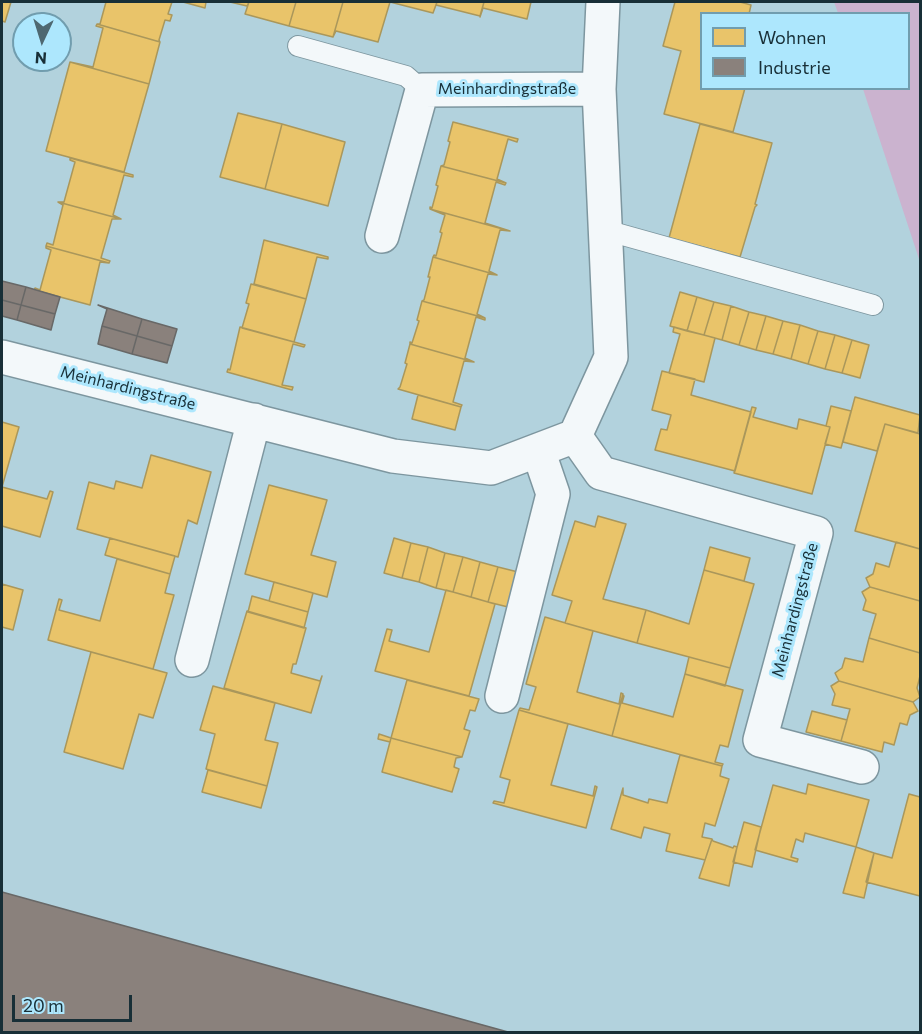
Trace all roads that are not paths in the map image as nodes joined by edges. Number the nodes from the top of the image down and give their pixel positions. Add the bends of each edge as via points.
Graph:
1 (603, 2) edge
2 (298, 46) dead end
3 (599, 89) junction
4 (422, 90) junction
5 (605, 230) junction
6 (382, 236) dead end
7 (873, 305) dead end
8 (2, 357) edge
9 (254, 420) junction
10 (575, 436) junction
11 (538, 450) junction
12 (192, 660) dead end
13 (502, 696) dead end
14 (862, 767) dead end

1 - 3 street, Meinhardingstraße
2 - 4 lane via 406,76
3 - 4 street, Meinhardingstraße
3 - 5 street, Meinhardingstraße
4 - 6 street, Meinhardingstraße
5 - 7 lane
5 - 10 street, Meinhardingstraße via 611,357
8 - 9 street, Meinhardingstraße
9 - 11 street, Meinhardingstraße via 393,456 491,468
9 - 12 street
10 - 11 street, Meinhardingstraße
10 - 14 street, Meinhardingstraße via 601,473 816,534 760,740
11 - 13 street via 553,494

